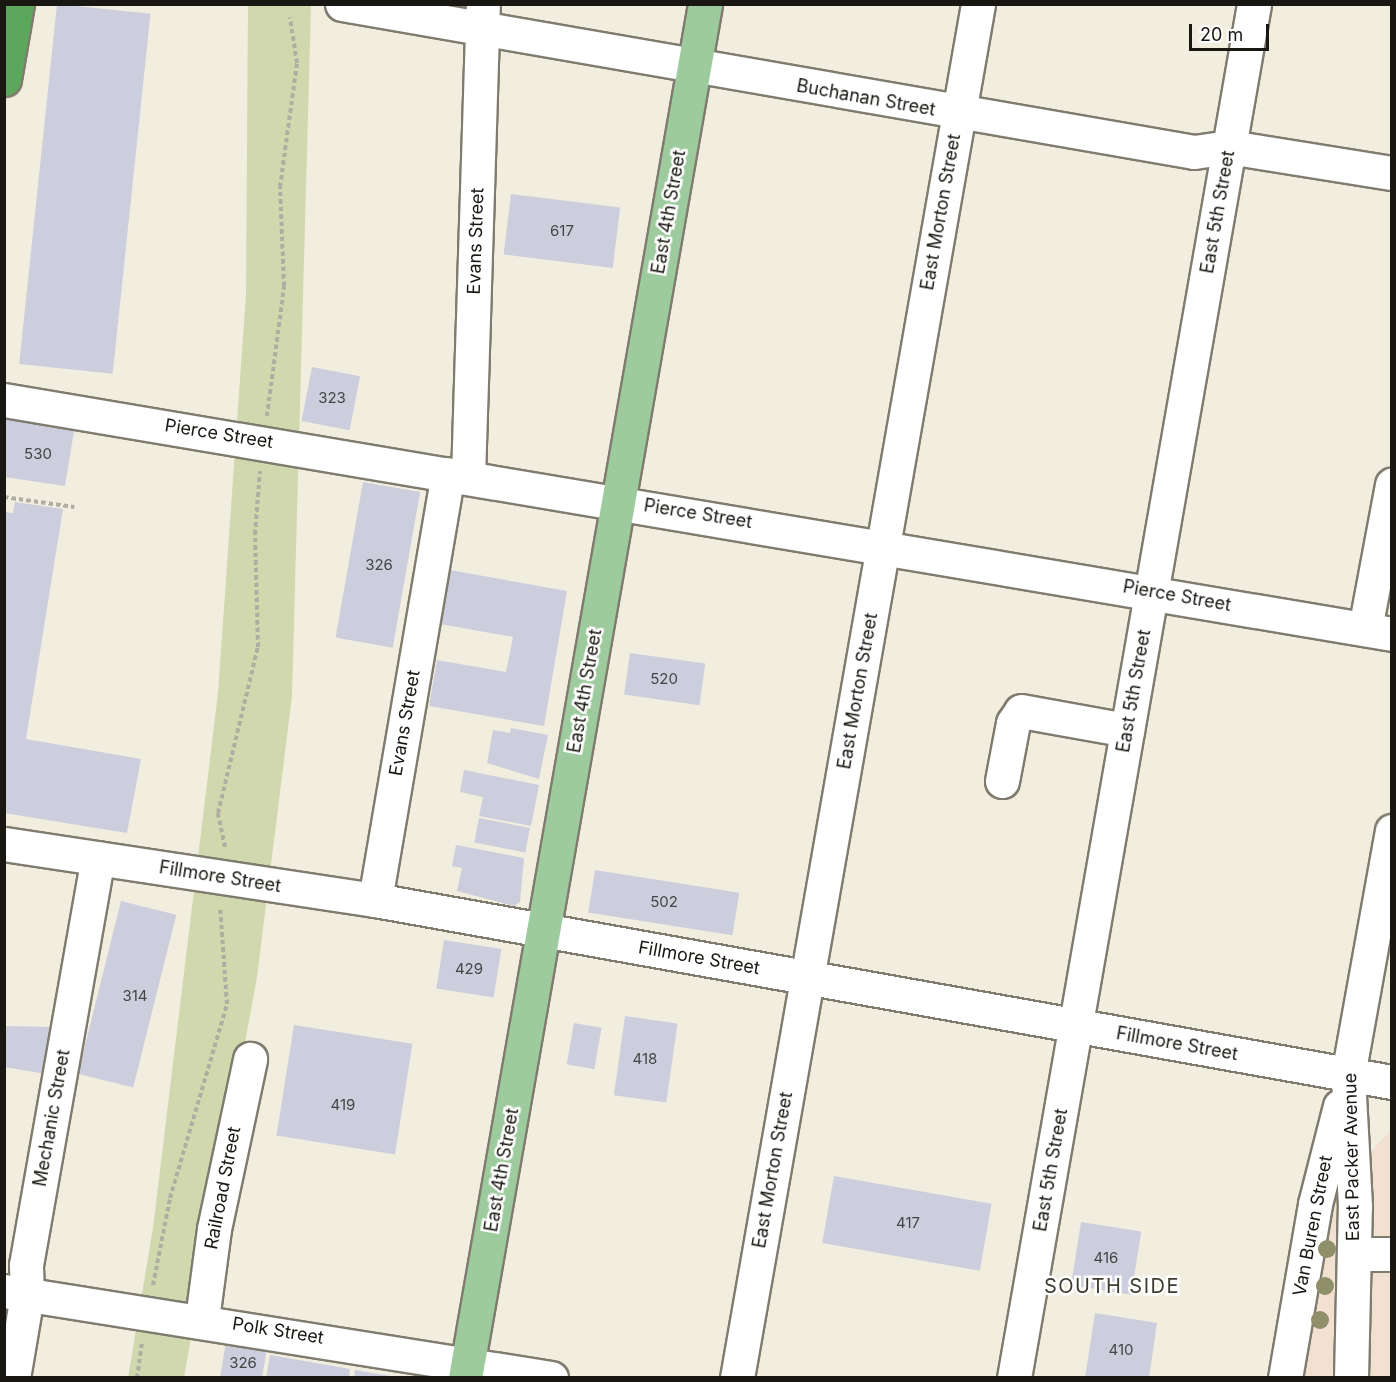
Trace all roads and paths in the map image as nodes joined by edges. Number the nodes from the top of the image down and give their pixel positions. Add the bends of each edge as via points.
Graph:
1 (17, 4) edge
2 (342, 4) edge
3 (705, 4) edge
4 (978, 4) edge
5 (1254, 4) edge
6 (482, 17) edge
7 (290, 18) dead end
8 (694, 68) junction
9 (4, 78) edge
10 (958, 113) junction
11 (1229, 147) junction
12 (1392, 173) edge
13 (4, 400) edge
14 (267, 420) dead end
15 (261, 460) dead end
16 (458, 476) junction
17 (1392, 485) edge
18 (4, 497) edge
19 (618, 501) junction
20 (74, 507) dead end
21 (884, 545) junction
22 (1151, 592) junction
23 (1378, 631) edge
24 (1127, 730) junction
25 (1002, 782) dead end
26 (1392, 831) edge
27 (4, 844) edge
28 (226, 850) dead end
29 (98, 858) junction
30 (375, 900) junction
31 (219, 901) dead end
32 (1385, 902) edge
33 (544, 930) junction
34 (807, 977) junction
35 (1076, 1025) junction
36 (250, 1059) dead end
37 (1348, 1075) junction
38 (1392, 1082) edge
39 (1354, 1254) junction
40 (1392, 1254) edge
41 (16, 1293) edge
42 (147, 1312) junction
43 (202, 1319) junction
44 (467, 1370) edge
45 (13, 1377) edge
46 (551, 1377) edge
47 (737, 1377) edge
48 (1014, 1377) edge
49 (1285, 1377) edge
50 (1351, 1377) edge

1 - 9 highway
2 - 6 street, Buchanan Street
3 - 8 main road, East 4th Street
4 - 10 street, East Morton Street
5 - 11 street, East 5th Street
6 - 8 street, Buchanan Street
6 - 16 street, Evans Street
7 - 14 path via 297,63 280,187 284,286
8 - 10 street, Buchanan Street
8 - 19 main road, East 4th Street
10 - 11 street, Buchanan Street via 1194,152
10 - 21 street, East Morton Street
11 - 12 street, Buchanan Street
11 - 22 street, East 5th Street
13 - 16 street, Pierce Street
15 - 28 path via 255,524 258,647 218,813
16 - 19 street, Pierce Street
16 - 30 street, Evans Street
17 - 23 street
18 - 20 path
19 - 21 street, Pierce Street
19 - 33 main road, East 4th Street
21 - 22 street, Pierce Street
21 - 34 street, East Morton Street
22 - 23 street, Pierce Street
22 - 24 street, East 5th Street
24 - 25 street via 1021,711 1013,723
24 - 35 street, East 5th Street
26 - 32 street, East Packer Avenue
27 - 29 street, Fillmore Street
29 - 30 street, Fillmore Street
29 - 41 street, Mechanic Street via 26,1264
30 - 33 street, Fillmore Street
31 - 42 path via 227,1004 170,1198
32 - 37 street, East Packer Avenue
33 - 34 street, Fillmore Street
33 - 44 main road, East 4th Street
34 - 35 street, Fillmore Street
34 - 47 street, East Morton Street
35 - 37 street, Fillmore Street
35 - 48 street, East 5th Street
36 - 43 street, Railroad Street via 214,1229
37 - 38 street, Fillmore Street
37 - 39 street, East Packer Avenue
37 - 49 street, Van Buren Street via 1315,1204
39 - 40 street
39 - 50 street, East Packer Avenue
41 - 42 street, Polk Street
41 - 45 street, Mechanic Street
42 - 43 street, Polk Street
43 - 44 street, Polk Street
44 - 46 street, Polk Street

